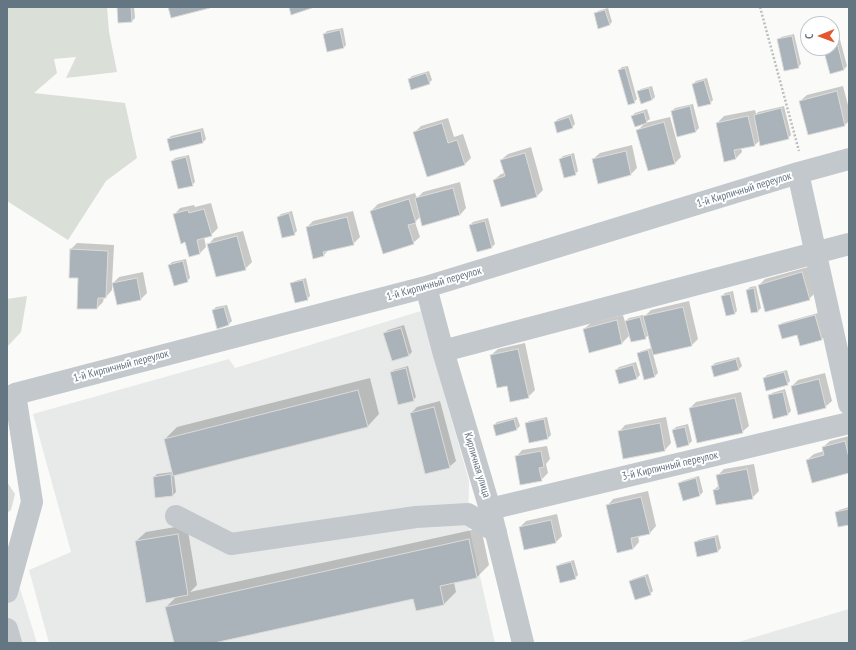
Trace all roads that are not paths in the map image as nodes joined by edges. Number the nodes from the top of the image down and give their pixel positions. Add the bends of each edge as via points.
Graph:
1 (849, 159) edge
2 (798, 173) junction
3 (849, 244) edge
4 (816, 253) junction
5 (426, 287) junction
6 (443, 351) junction
7 (849, 404) edge
8 (849, 423) edge
9 (490, 509) junction
10 (176, 516) dead end
11 (496, 532) junction
12 (7, 592) edge
13 (7, 629) edge
14 (11, 643) edge
15 (523, 643) edge

1 - 2 street, 1-й Кирпичный переулок
2 - 4 street
2 - 5 street, 1-й Кирпичный переулок
3 - 4 street
4 - 6 street
4 - 7 street
5 - 6 street, Кирпичная улица
5 - 12 street, 1-й Кирпичный переулок via 15,394 32,502
6 - 9 street, Кирпичная улица
8 - 9 street, 3-й Кирпичный переулок
9 - 11 street, Кирпичная улица
10 - 11 street via 232,544 416,517 468,514
11 - 15 street, Кирпичная улица
13 - 14 street

